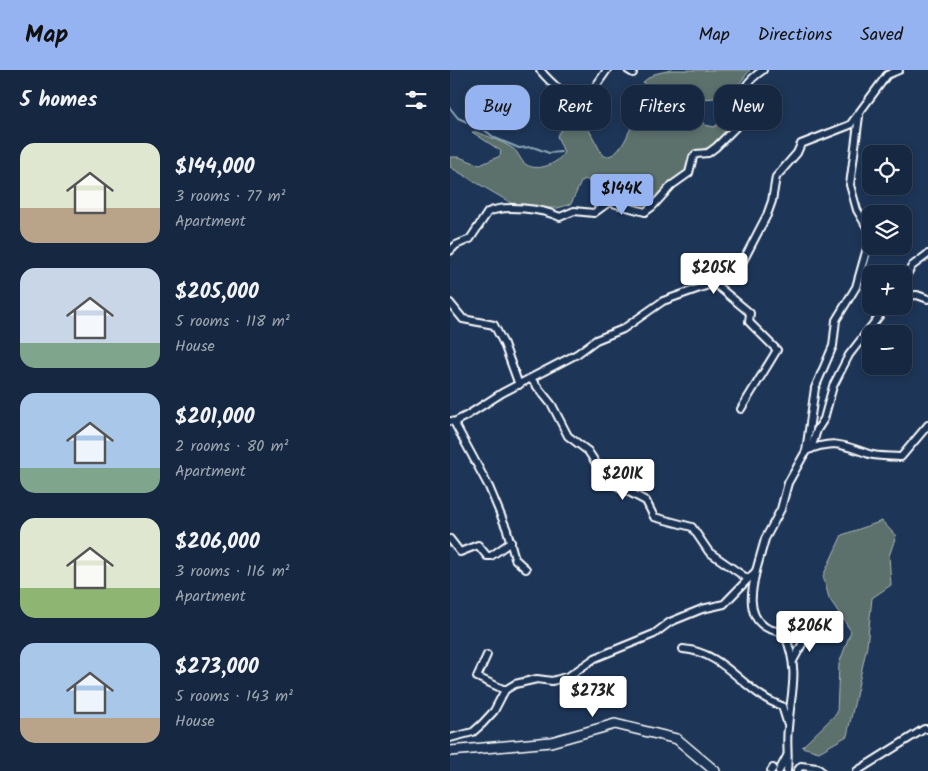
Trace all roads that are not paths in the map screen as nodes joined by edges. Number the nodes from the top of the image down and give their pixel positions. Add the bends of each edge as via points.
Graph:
1 (540, 70) edge
2 (607, 70) edge
3 (764, 70) edge
4 (899, 70) edge
5 (858, 116) junction
6 (450, 251) edge
7 (928, 254) edge
8 (912, 266) edge
9 (714, 283) junction
10 (912, 295) edge
11 (928, 299) edge
12 (450, 303) edge
13 (880, 315) edge
14 (531, 379) junction
15 (519, 385) junction
16 (741, 409) dead end
17 (452, 421) edge
18 (928, 425) edge
19 (809, 450) junction
20 (450, 539) edge
21 (511, 542) junction
22 (526, 569) dead end
23 (756, 571) junction
24 (748, 579) junction
25 (807, 635) dead end
26 (683, 648) dead end
27 (487, 655) dead end
28 (793, 661) junction
29 (505, 690) junction
30 (788, 728) junction
31 (928, 729) edge
32 (450, 738) edge
33 (450, 751) edge
34 (788, 755) junction
35 (775, 770) edge
36 (714, 771) edge
37 (787, 771) edge
38 (797, 771) edge
39 (821, 771) edge
40 (857, 771) edge

1 - 2 street via 547,79 578,100 586,100
3 - 6 street via 743,91 741,100 744,107 736,127 708,153 696,154 689,173 645,212 609,202 594,213 574,212 560,217 511,206 493,209 470,239
4 - 5 street via 887,75
5 - 9 street via 850,125 801,144 776,177 767,215 741,265
5 - 19 street via 850,184 857,210 871,234 856,287 836,320 833,346 815,388
7 - 8 street
9 - 14 street via 663,301 623,329 596,340
9 - 16 street via 750,313 749,322 777,350
10 - 11 street
12 - 15 street via 462,319 494,325
13 - 19 street via 849,355 833,386 824,419
14 - 15 street
14 - 24 street via 552,405 568,436 588,451 603,474 646,502 654,517 692,527 709,552
15 - 17 street
17 - 21 street via 489,487
18 - 19 street via 901,457 870,454 849,445 828,444
19 - 23 street via 788,483 781,509 765,538
20 - 21 street via 460,552 478,545 488,556
21 - 22 street via 516,559
23 - 24 street
23 - 28 street via 752,594 755,616 762,625 785,635
24 - 29 street via 724,604 670,622 654,634 595,658 568,676 552,681 525,680
25 - 28 street
26 - 30 street via 702,653 727,667 764,700 782,706
27 - 29 street via 477,677
28 - 30 street via 795,678
29 - 32 street via 494,711 473,732
30 - 34 street
31 - 40 street
33 - 36 street via 551,742 615,724 677,739
34 - 35 street
34 - 37 street
38 - 39 street via 801,766

